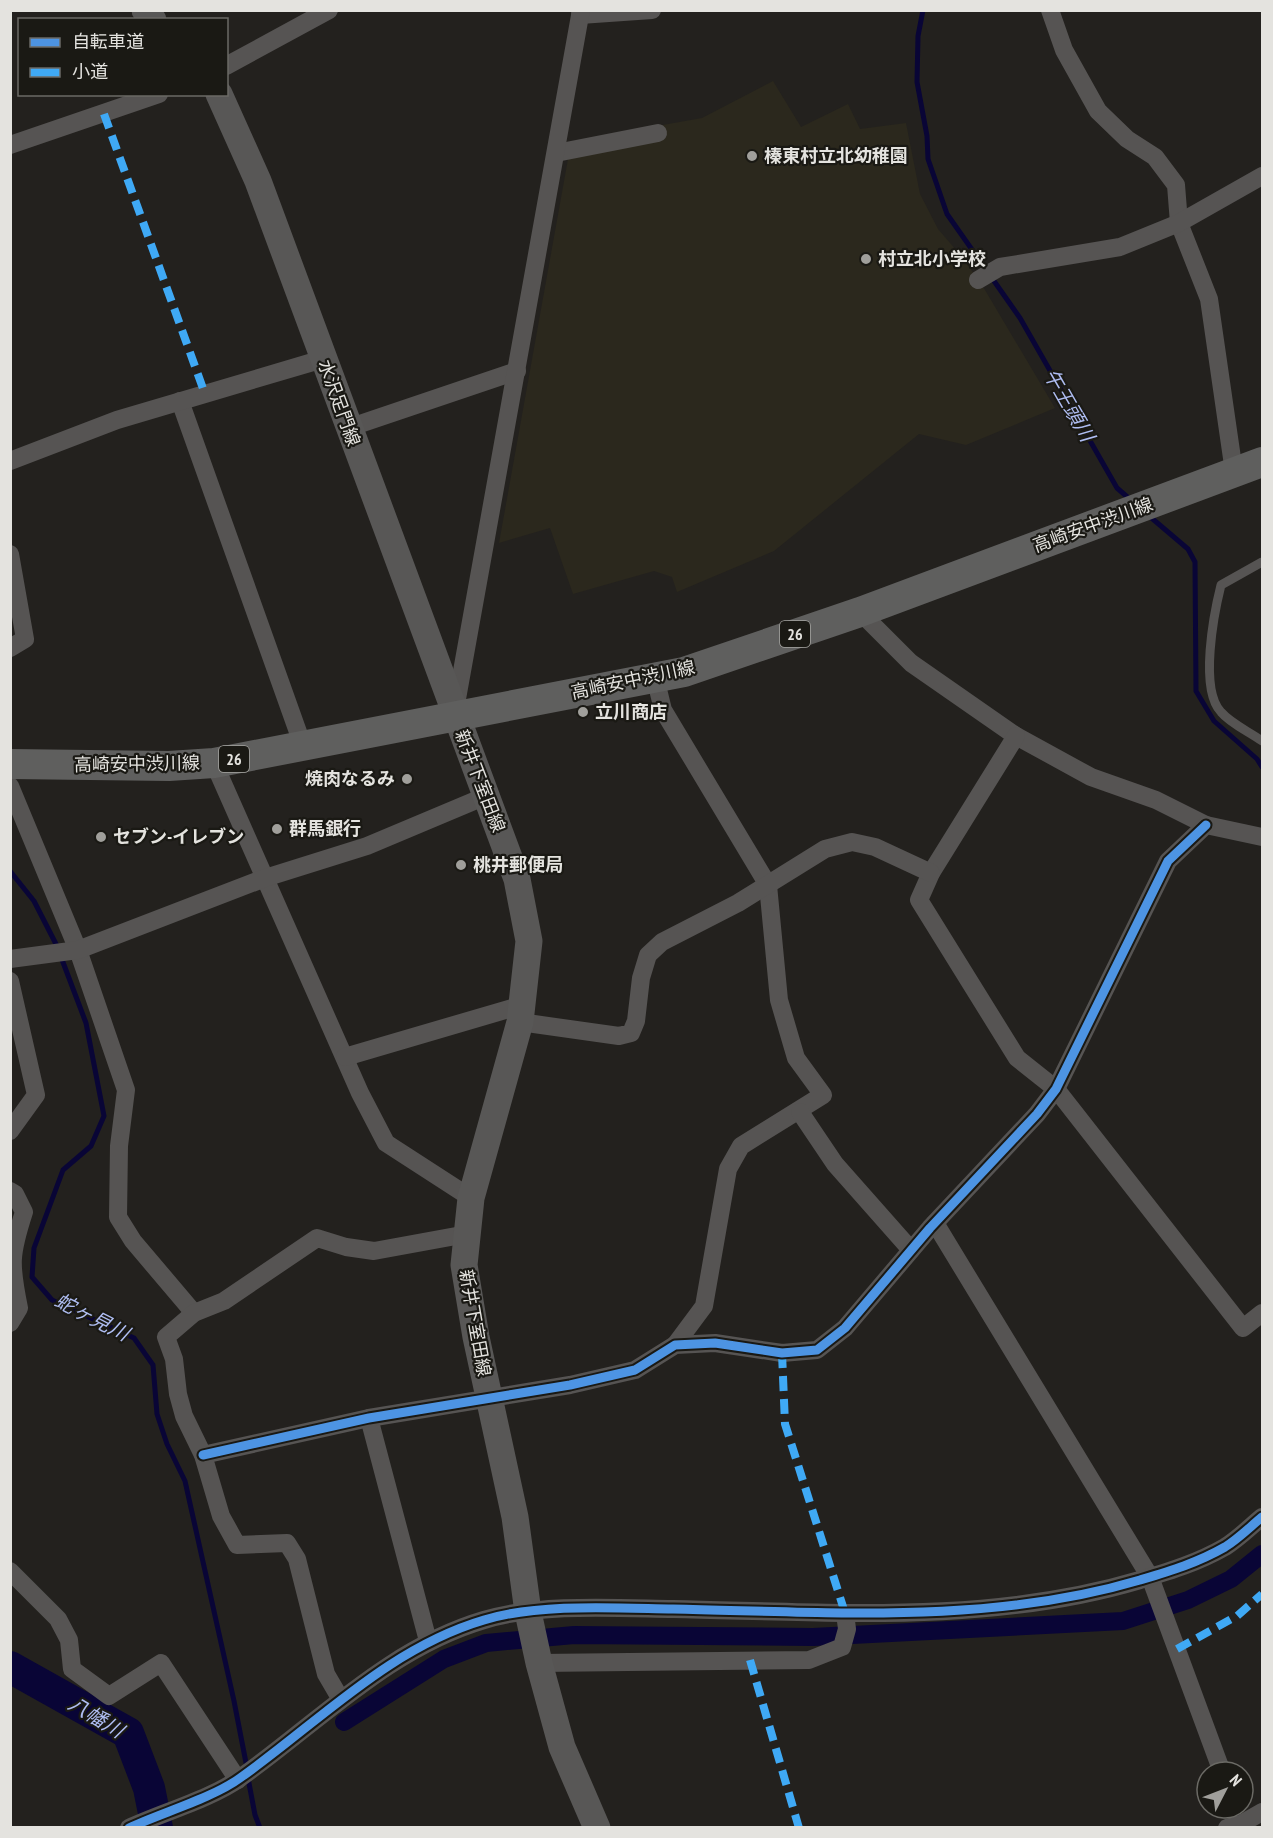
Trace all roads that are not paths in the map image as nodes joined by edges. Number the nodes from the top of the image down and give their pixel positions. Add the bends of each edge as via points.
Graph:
1 (329, 10) edge
2 (652, 10) edge
3 (1050, 10) edge
4 (580, 13) edge
5 (228, 65) edge
6 (153, 96) edge
7 (220, 96) edge
8 (658, 133) dead end
9 (10, 145) edge
10 (556, 153) junction
11 (1263, 176) edge
12 (1179, 222) junction
13 (978, 280) dead end
14 (323, 360) junction
15 (517, 370) junction
16 (180, 401) junction
17 (348, 428) junction
18 (10, 461) edge
19 (1263, 462) edge
20 (1234, 472) junction
21 (10, 554) edge
22 (1263, 562) edge
23 (860, 612) junction
24 (10, 648) edge
25 (655, 677) junction
26 (454, 715) junction
27 (1016, 736) junction
28 (1263, 741) edge
29 (303, 746) junction
30 (214, 763) junction
31 (10, 764) edge
32 (10, 786) edge
33 (486, 796) junction
34 (1206, 825) junction
35 (1261, 837) edge
36 (931, 873) junction
37 (265, 878) junction
38 (768, 885) junction
39 (78, 950) junction
40 (10, 959) edge
41 (10, 981) edge
42 (521, 1014) junction
43 (345, 1057) junction
44 (1056, 1089) junction
45 (800, 1112) junction
46 (10, 1131) edge
47 (10, 1191) edge
48 (471, 1198) junction
49 (935, 1223) junction
50 (467, 1234) junction
51 (911, 1251) junction
52 (194, 1313) junction
53 (1263, 1313) edge
54 (10, 1323) edge
55 (675, 1345) junction
56 (489, 1398) junction
57 (369, 1418) junction
58 (203, 1455) junction
59 (1263, 1517) edge
60 (10, 1571) edge
61 (1150, 1577) junction
62 (528, 1612) junction
63 (845, 1613) junction
64 (428, 1641) junction
65 (539, 1663) junction
66 (340, 1698) junction
67 (1218, 1760) edge
68 (238, 1780) junction
69 (1263, 1812) edge
70 (1237, 1822) edge
71 (133, 1826) edge
72 (597, 1827) edge

1 - 5 street
2 - 4 street
3 - 12 street via 1064,50 1098,111 1127,139 1155,157 1176,184
4 - 10 street
6 - 9 street
7 - 14 main road, 水沢足門線 via 258,182
8 - 10 street
10 - 15 street
11 - 12 street
12 - 13 street via 1120,247 1000,267
12 - 20 street via 1209,299
14 - 16 street
14 - 17 main road, 水沢足門線
15 - 17 street
15 - 26 street
16 - 18 street via 117,420
16 - 29 street
17 - 26 main road, 水沢足門線
19 - 20 main road, 高崎安中渋川線 / 26
20 - 23 main road, 高崎安中渋川線 / 26
21 - 24 street via 25,639
22 - 28 lane via 1221,585 1211,624 1211,690 1220,711
23 - 25 main road, 高崎安中渋川線 / 26 via 684,672
23 - 27 street via 912,663
25 - 26 main road, 高崎安中渋川線 / 26
25 - 38 street via 663,710
26 - 29 main road, 高崎安中渋川線 / 26
26 - 33 main road, 新井下室田線
27 - 34 street via 1091,777 1156,800
27 - 36 street
29 - 30 main road, 高崎安中渋川線 / 26
30 - 31 main road, 高崎安中渋川線 / 26
30 - 37 street
32 - 39 street
33 - 37 street via 367,846
33 - 42 main road, 新井下室田線 via 517,879 528,941
34 - 35 street
34 - 44 street via 1168,861
36 - 38 street via 875,847 852,842 825,849
36 - 44 street via 919,900 1017,1058
37 - 39 street
37 - 43 street
38 - 42 street via 662,942 648,955 631,1033 619,1036
38 - 45 street via 779,1000 796,1058 823,1095
39 - 40 street
39 - 52 street via 126,1090 119,1146 118,1217
41 - 46 street via 36,1095
42 - 43 street
42 - 48 main road, 新井下室田線
43 - 48 street via 386,1143
44 - 49 street
44 - 53 street via 1243,1328
45 - 51 street via 836,1164
45 - 55 street via 741,1146 728,1169 704,1306
47 - 54 street via 24,1212 12,1250 19,1308
48 - 50 main road, 新井下室田線
49 - 51 street
49 - 61 street
50 - 52 street via 374,1251 316,1238 224,1301
50 - 56 main road, 新井下室田線 via 464,1266
51 - 55 street via 845,1328 817,1350 782,1353 715,1343
52 - 58 street via 166,1337 184,1416
55 - 56 street via 635,1370
56 - 57 street
56 - 62 main road, 新井下室田線 via 515,1517
57 - 58 street
57 - 64 street
58 - 66 street via 221,1516 237,1545 287,1543 297,1559 326,1674
59 - 61 street via 1227,1546 1186,1567
60 - 68 street via 58,1619 69,1640 72,1669 98,1690 109,1696 161,1663
61 - 63 street via 1093,1594 984,1609
61 - 67 street
62 - 63 street via 600,1608
62 - 64 street via 486,1619
62 - 65 main road, 新井下室田線
63 - 65 street via 847,1629 842,1647 809,1660
64 - 66 street
65 - 72 main road, 新井下室田線 via 562,1747
66 - 68 street
68 - 71 street
69 - 70 street

